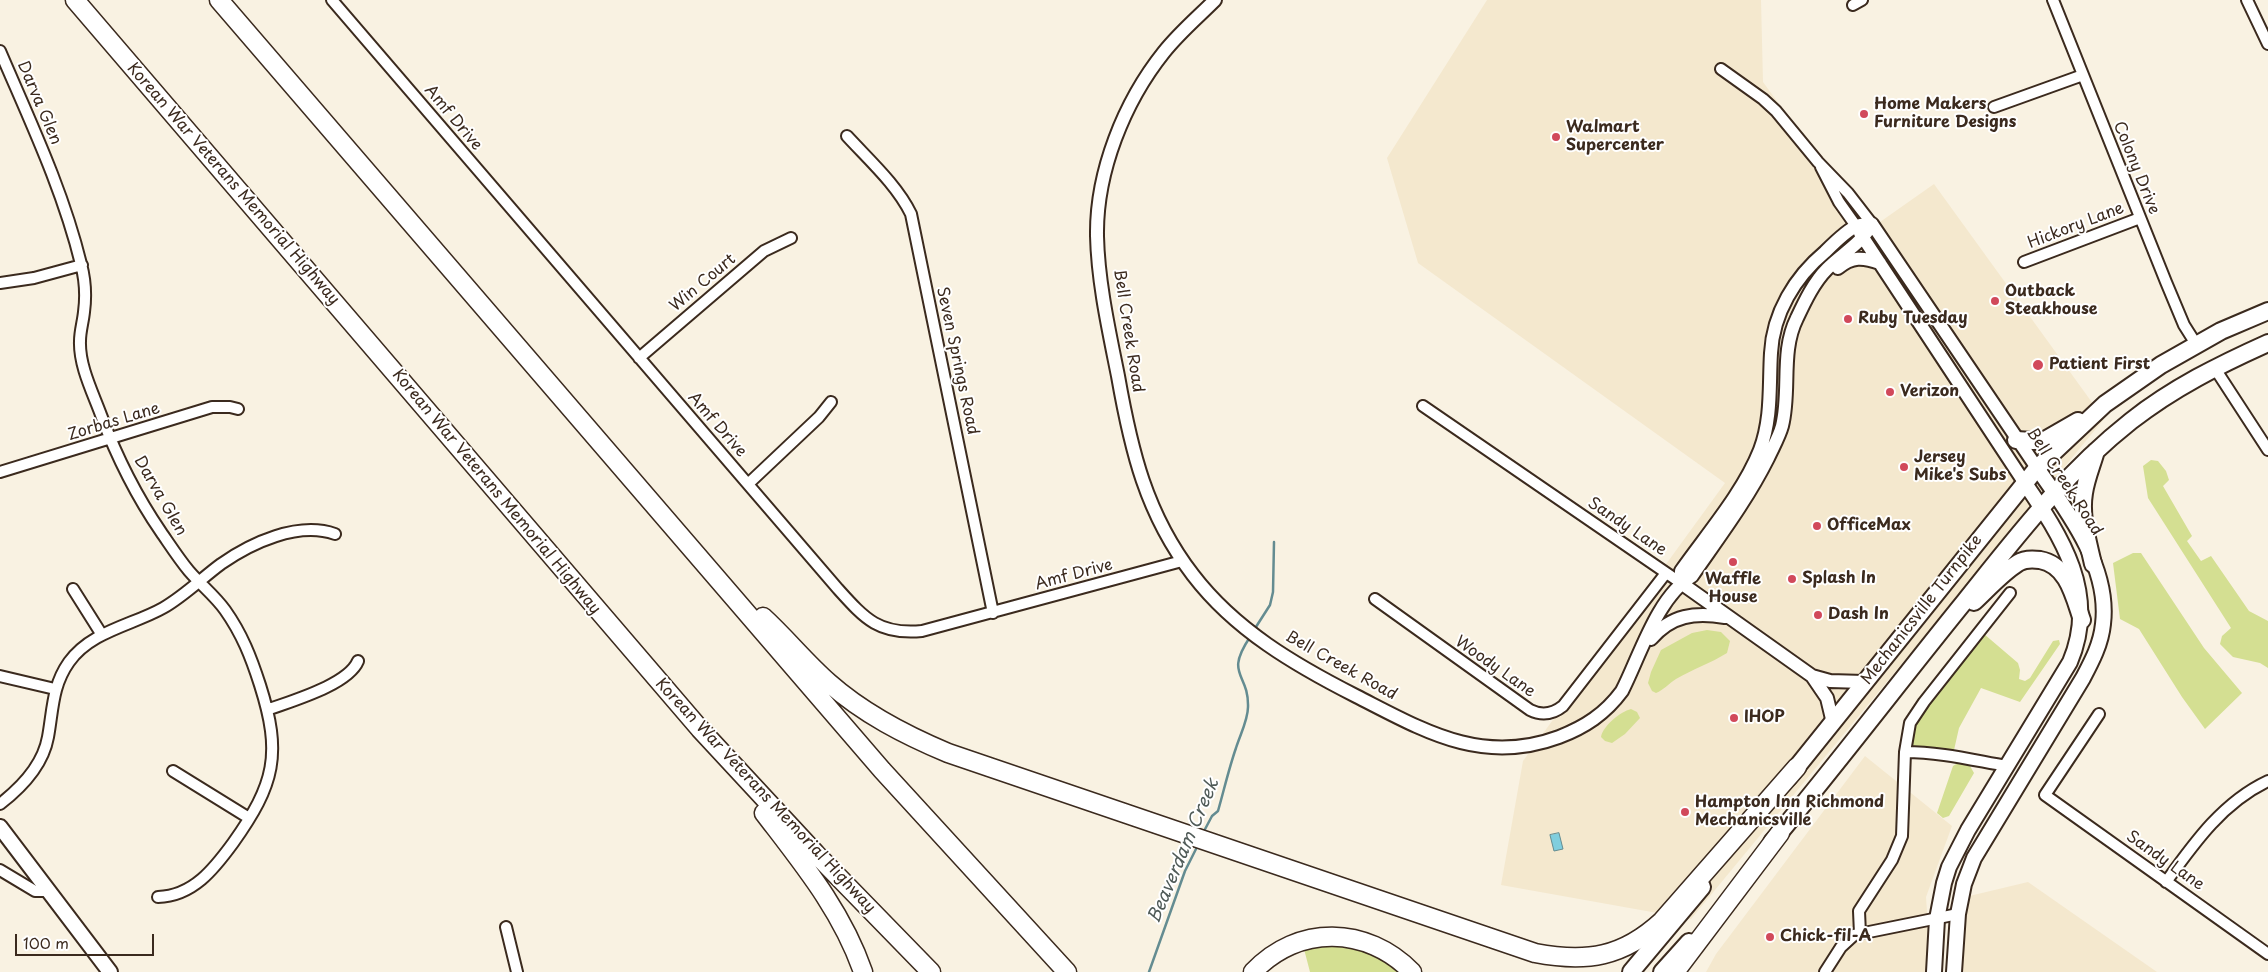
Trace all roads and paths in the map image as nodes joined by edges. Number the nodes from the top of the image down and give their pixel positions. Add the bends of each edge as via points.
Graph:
1 (75, 0) edge
2 (219, 0) edge
3 (332, 0) edge
4 (1215, 0) edge
5 (2053, 0) edge
6 (2247, 0) edge
7 (2268, 44) edge
8 (0, 51) edge
9 (1721, 69) dead end
10 (2083, 75) junction
11 (1994, 107) dead end
12 (847, 136) dead end
13 (1818, 162) junction
14 (2140, 218) junction
15 (1872, 224) junction
16 (1856, 226) junction
17 (791, 238) dead end
18 (1864, 239) junction
19 (2024, 262) dead end
20 (1880, 263) junction
21 (82, 265) junction
22 (0, 283) edge
23 (1811, 291) junction
24 (2268, 311) edge
25 (2268, 343) edge
26 (2196, 344) junction
27 (639, 358) junction
28 (2214, 367) junction
29 (831, 402) dead end
30 (1423, 406) dead end
31 (238, 409) dead end
32 (2096, 412) junction
33 (111, 438) junction
34 (2016, 440) junction
35 (2097, 450) junction
36 (2268, 450) edge
37 (2036, 468) junction
38 (0, 472) edge
39 (2024, 482) junction
40 (748, 484) junction
41 (2053, 492) junction
42 (2041, 506) junction
43 (335, 534) dead end
44 (697, 555) junction
45 (1182, 561) junction
46 (2093, 564) junction
47 (1666, 573) junction
48 (199, 581) junction
49 (1681, 583) junction
50 (73, 589) dead end
51 (2010, 593) dead end
52 (1375, 600) dead end
53 (993, 613) junction
54 (1730, 618) junction
55 (2082, 620) junction
56 (1940, 631) junction
57 (102, 635) junction
58 (1642, 651) junction
59 (358, 661) dead end
60 (0, 676) edge
61 (1812, 676) junction
62 (1864, 682) junction
63 (55, 690) junction
64 (267, 710) junction
65 (2099, 714) dead end
66 (1833, 723) junction
67 (700, 729) junction
68 (1905, 752) junction
69 (2007, 766) junction
70 (1797, 767) junction
71 (173, 771) dead end
72 (2268, 782) edge
73 (0, 804) edge
74 (249, 818) junction
75 (0, 827) edge
76 (1780, 833) junction
77 (0, 870) edge
78 (2166, 882) junction
79 (49, 891) junction
80 (158, 897) dead end
81 (1958, 914) junction
82 (1937, 919) junction
83 (506, 927) dead end
84 (1860, 934) junction
85 (2268, 954) edge
86 (110, 972) edge
87 (517, 972) edge
88 (863, 972) edge
89 (931, 972) edge
90 (1068, 972) edge
91 (1253, 972) edge
92 (1412, 972) edge
93 (1631, 972) edge
94 (1662, 972) edge
95 (1675, 972) edge
96 (1825, 972) edge
97 (1934, 972) edge
98 (1954, 972) edge

1 - 67 highway, Korean War Veterans Memorial Highway
2 - 44 highway
3 - 27 street, Amf Drive
4 - 45 street, Bell Creek Road via 1164,51 1138,90 1112,150 1098,211 1102,284 1128,431 1145,491
5 - 10 street, Colony Drive
6 - 7 street
8 - 21 street, Darva Glen via 43,149
9 - 13 street via 1763,98
10 - 11 street
10 - 14 street, Colony Drive
12 - 53 street, Seven Springs Road via 911,214
13 - 15 street
13 - 16 street
14 - 19 street, Hickory Lane
14 - 26 street, Colony Drive via 2184,325
15 - 16 street
15 - 18 street, Bell Creek Road
15 - 34 street, Bell Creek Road
16 - 18 street, Bell Creek Road
16 - 49 street, Bell Creek Road via 1818,258 1798,279 1787,297 1772,338 1770,408 1759,452 1748,475 1681,571
17 - 27 street, Win Court via 764,251
18 - 20 street, Bell Creek Road
18 - 23 street, Bell Creek Road via 1826,270
20 - 23 street via 1866,258 1850,259
20 - 39 street, Bell Creek Road
21 - 22 street
21 - 33 street, Darva Glen via 85,295 81,356
23 - 49 street, Bell Creek Road via 1789,342 1782,427 1775,445 1753,489 1692,576
24 - 26 highway, Mechanicsville Turnpike
25 - 28 highway, Mechanicsville Turnpike
26 - 32 highway, Mechanicsville Turnpike via 2140,379
27 - 40 street, Amf Drive
28 - 35 highway, Mechanicsville Turnpike via 2146,410
28 - 36 street
29 - 40 street
30 - 47 street, Sandy Lane
31 - 33 street, Zorbas Lane via 212,407
32 - 34 highway via 2044,440
32 - 37 highway, Mechanicsville Turnpike
33 - 38 street, Zorbas Lane
33 - 48 street, Darva Glen via 148,512
34 - 37 street, Bell Creek Road
35 - 41 highway, Mechanicsville Turnpike
35 - 46 highway via 2085,484 2083,503
37 - 39 highway, Mechanicsville Turnpike
37 - 41 main road, Bell Creek Road
39 - 42 main road, Bell Creek Road
39 - 62 highway, Mechanicsville Turnpike
40 - 53 street, Amf Drive via 838,589 874,624 895,631 916,632
41 - 42 highway, Mechanicsville Turnpike
41 - 46 main road, Bell Creek Road
42 - 55 main road, Bell Creek Road via 2074,572 2080,592
42 - 56 highway, Mechanicsville Turnpike
43 - 48 street via 306,530 264,542 239,553
44 - 70 highway via 830,684 913,739 1535,953 1591,958 1633,944 1652,930
44 - 90 highway via 894,784
45 - 53 street, Amf Drive
45 - 58 street, Bell Creek Road via 1226,612 1288,659 1436,736 1478,747 1534,744 1571,732 1596,718 1622,691
46 - 81 main road, Bell Creek Road via 2104,608 2096,651 2083,678 1974,858
47 - 49 street, Sandy Lane
47 - 52 street, Woody Lane via 1563,706 1542,714 1530,710
48 - 57 street via 166,606
48 - 64 street, Darva Glen via 241,633
49 - 54 street, Sandy Lane
49 - 58 street, Bell Creek Road via 1662,610
50 - 57 street
51 - 68 street via 1913,716 1907,731
54 - 58 street via 1696,614 1677,618 1660,629
54 - 61 street, Sandy Lane
55 - 56 highway via 2061,571 2045,561 2027,560 2012,568
55 - 69 main road, Bell Creek Road via 2070,662
56 - 76 highway, Mechanicsville Turnpike
57 - 63 street via 77,652
59 - 64 street via 352,671 338,680
60 - 63 street
61 - 62 street, Sandy Lane via 1830,681
61 - 66 street, Sandy Lane via 1827,698
62 - 66 highway, Mechanicsville Turnpike
63 - 73 street via 48,738 38,765
64 - 74 street, Darva Glen via 273,738 271,766 260,800
65 - 78 street, Sandy Lane via 2044,795
66 - 70 highway, Mechanicsville Turnpike
67 - 88 highway via 822,890 844,927
67 - 89 highway, Korean War Veterans Memorial Highway
68 - 69 street via 1958,755
68 - 84 street via 1902,836 1892,860 1859,911
69 - 82 main road, Bell Creek Road via 1952,860
70 - 93 highway, Mechanicsville Turnpike
71 - 74 street
72 - 78 street via 2228,806
74 - 80 street, Darva Glen via 222,858 196,885 179,894
75 - 79 main road
76 - 94 highway, Mechanicsville Turnpike
76 - 95 highway
77 - 79 street via 35,891
78 - 85 street, Sandy Lane
79 - 86 main road
81 - 82 street
81 - 98 main road, Bell Creek Road
82 - 84 street
82 - 97 main road, Bell Creek Road
83 - 87 street
84 - 96 street via 1854,935 1841,947
91 - 92 highway via 1265,960 1294,944 1338,937 1374,944

